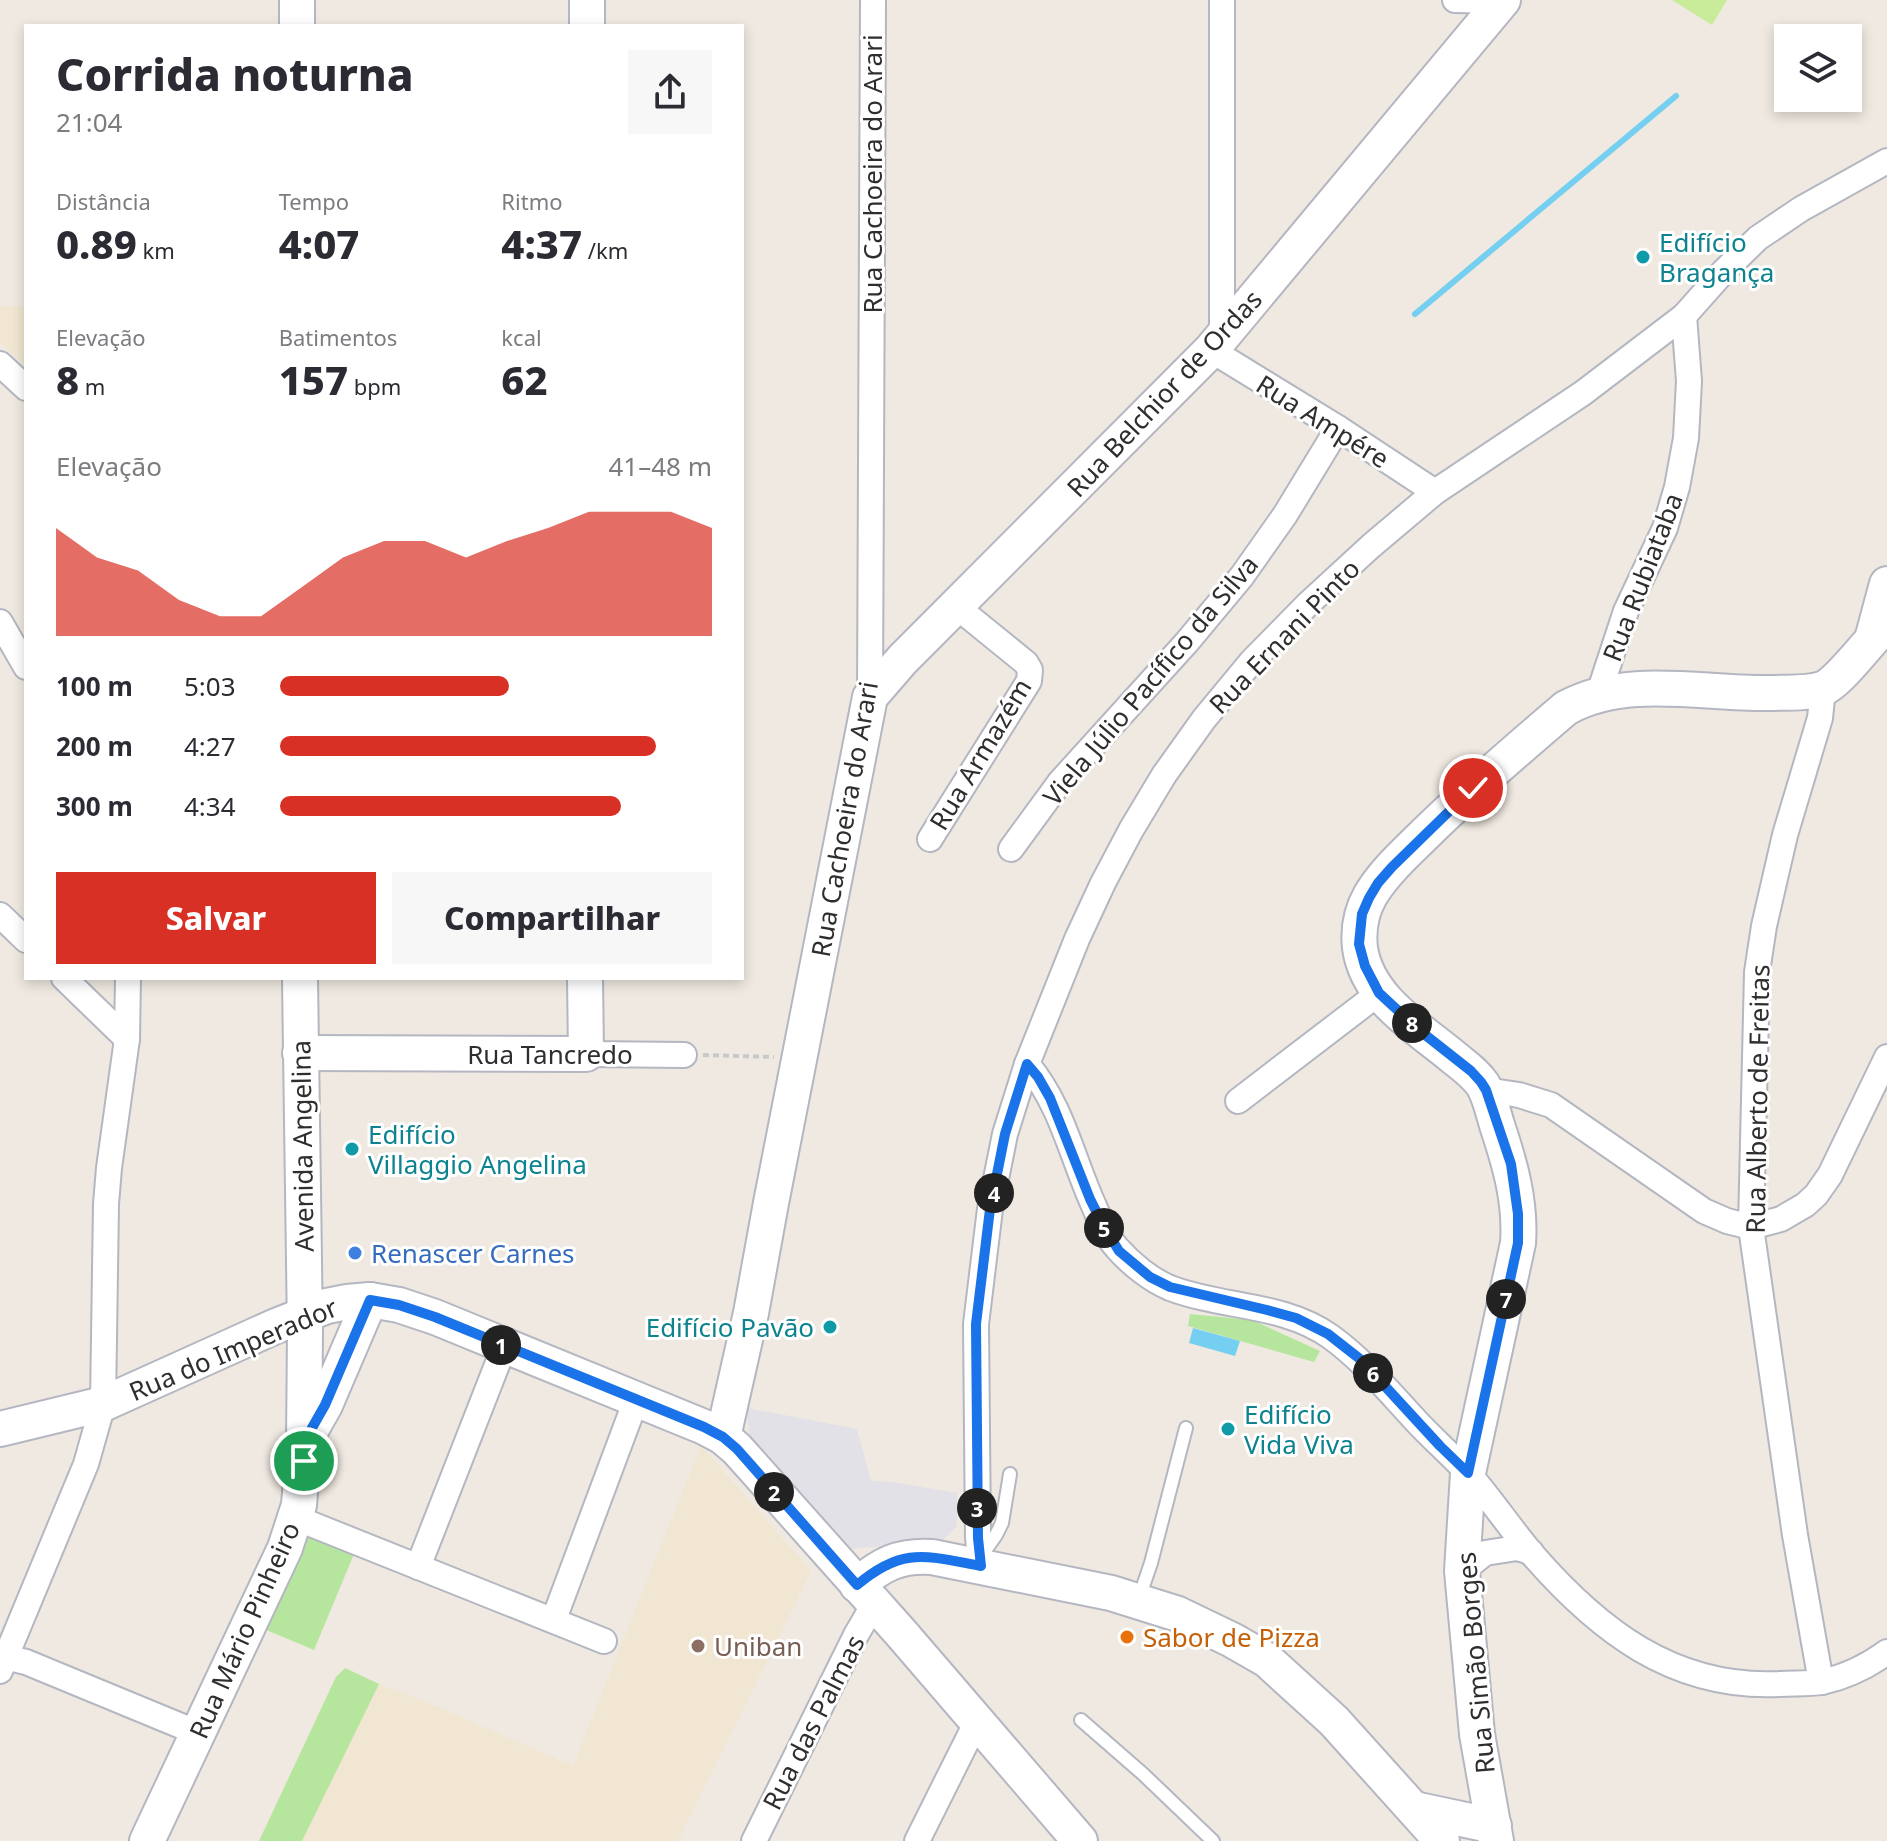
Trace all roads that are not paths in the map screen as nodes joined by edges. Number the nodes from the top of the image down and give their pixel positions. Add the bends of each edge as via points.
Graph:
1 (297, 0) edge
2 (587, 0) edge
3 (873, 0) edge
4 (1222, 0) edge
5 (1455, 0) edge
6 (1503, 0) edge
7 (297, 24) edge
8 (587, 24) edge
9 (1887, 161) edge
10 (1684, 316) junction
11 (1217, 344) junction
12 (0, 364) edge
13 (24, 386) edge
14 (1338, 428) junction
15 (1435, 492) junction
16 (1887, 584) edge
17 (957, 607) junction
18 (0, 622) edge
19 (1880, 630) edge
20 (24, 664) edge
21 (1823, 689) junction
22 (1599, 693) junction
23 (870, 697) junction
24 (930, 839) dead end
25 (1011, 849) dead end
26 (0, 915) edge
27 (24, 938) edge
28 (66, 980) edge
29 (128, 980) edge
30 (300, 980) edge
31 (585, 980) edge
32 (1379, 993) junction
33 (127, 1039) junction
34 (300, 1053) junction
35 (586, 1054) junction
36 (684, 1055) road end
37 (1887, 1057) edge
38 (1027, 1064) junction
39 (1486, 1090) junction
40 (1238, 1101) dead end
41 (1751, 1227) junction
42 (370, 1300) junction
43 (305, 1314) junction
44 (504, 1347) junction
45 (636, 1400) junction
46 (103, 1404) junction
47 (1186, 1428) dead end
48 (0, 1429) edge
49 (723, 1437) junction
50 (304, 1442) junction
51 (1468, 1473) junction
52 (1010, 1474) dead end
53 (296, 1518) junction
54 (1531, 1552) junction
55 (980, 1562) junction
56 (418, 1567) junction
57 (1462, 1571) junction
58 (866, 1594) junction
59 (1138, 1601) junction
60 (554, 1619) junction
61 (604, 1641) dead end
62 (1887, 1652) edge
63 (2, 1661) edge
64 (1821, 1682) junction
65 (1081, 1720) dead end
66 (977, 1721) junction
67 (198, 1733) junction
68 (1414, 1809) junction
69 (1495, 1834) edge
70 (147, 1841) edge
71 (754, 1841) edge
72 (917, 1841) edge
73 (1080, 1841) edge
74 (1213, 1841) edge
75 (1442, 1841) edge

1 - 7 street
2 - 8 street
3 - 23 street, Rua Cachoeira do Arari
4 - 11 street
5 - 6 street
6 - 11 street, Rua Belchior de Ordas
9 - 10 street, Rua Ernani Pinto via 1758,238
10 - 15 street, Rua Ernani Pinto via 1583,393
10 - 22 street, Rua Rubiataba via 1689,381 1677,487
11 - 14 street, Rua Ampére
11 - 17 street, Rua Belchior de Ordas
12 - 13 street
14 - 15 street, Rua Ampére
14 - 25 street, Viela Júlio Pacífico da Silva via 1242,576 1060,782
15 - 38 street, Rua Ernani Pinto via 1309,603 1204,719 1103,883
16 - 19 street
17 - 23 street, Rua Belchior de Ordas
17 - 24 street, Rua Armazém via 1026,663 1029,681
18 - 20 street
19 - 21 street
21 - 22 street, Rua Simão Borges
21 - 41 street, Rua Alberto de Freitas via 1820,718 1774,880 1757,972
22 - 32 street, Rua Simão Borges via 1566,708 1484,778 1378,883 1362,914 1359,944
23 - 49 street, Rua Cachoeira do Arari
26 - 27 street
28 - 33 street
29 - 33 street
30 - 34 street, Avenida Angelina
31 - 35 street
32 - 39 street, Rua Simão Borges via 1471,1071
32 - 40 street
33 - 46 street via 106,1204
34 - 35 street, Rua Tancredo
34 - 43 street, Avenida Angelina
35 - 36 street, Rua Tancredo
37 - 41 street via 1816,1195 1781,1219
38 - 51 street via 1055,1108 1103,1225 1125,1257 1170,1287 1296,1318 1328,1334 1360,1359
38 - 55 street, Rua Ernani Pinto via 1005,1134 990,1209 976,1324
39 - 41 street via 1551,1105 1704,1211
39 - 51 street, Rua Simão Borges via 1511,1164 1519,1228
41 - 64 street, Rua Alberto de Freitas
42 - 43 street, Rua do Imperador
42 - 44 street, Rua do Imperador via 435,1317
42 - 50 street
43 - 46 street, Rua do Imperador
43 - 50 street, Rua Mário Pinheiro
44 - 45 street, Rua do Imperador
44 - 56 street
45 - 49 street, Rua do Imperador
45 - 60 street
46 - 48 street, Rua do Imperador
46 - 63 street via 86,1464
47 - 59 lane
49 - 58 street, Rua do Imperador
50 - 53 street, Rua Mário Pinheiro
51 - 54 street
51 - 57 street, Rua Simão Borges
52 - 55 lane via 1002,1523
53 - 56 street
53 - 67 street, Rua Mário Pinheiro
54 - 57 street via 1517,1548 1485,1553
54 - 64 street via 1603,1625 1665,1663 1726,1681
55 - 58 street via 904,1558 875,1570
55 - 59 street
56 - 60 street
57 - 69 street, Rua Simão Borges via 1477,1734
58 - 66 street, Rua do Imperador
58 - 71 street, Rua das Palmas via 856,1635
59 - 68 street via 1178,1614 1267,1660 1334,1721
60 - 61 street
62 - 64 street
63 - 67 street via 26,1662
65 - 74 lane
66 - 72 street
66 - 73 street, Rua do Imperador
67 - 70 street, Rua Mário Pinheiro
68 - 69 street
68 - 75 street

